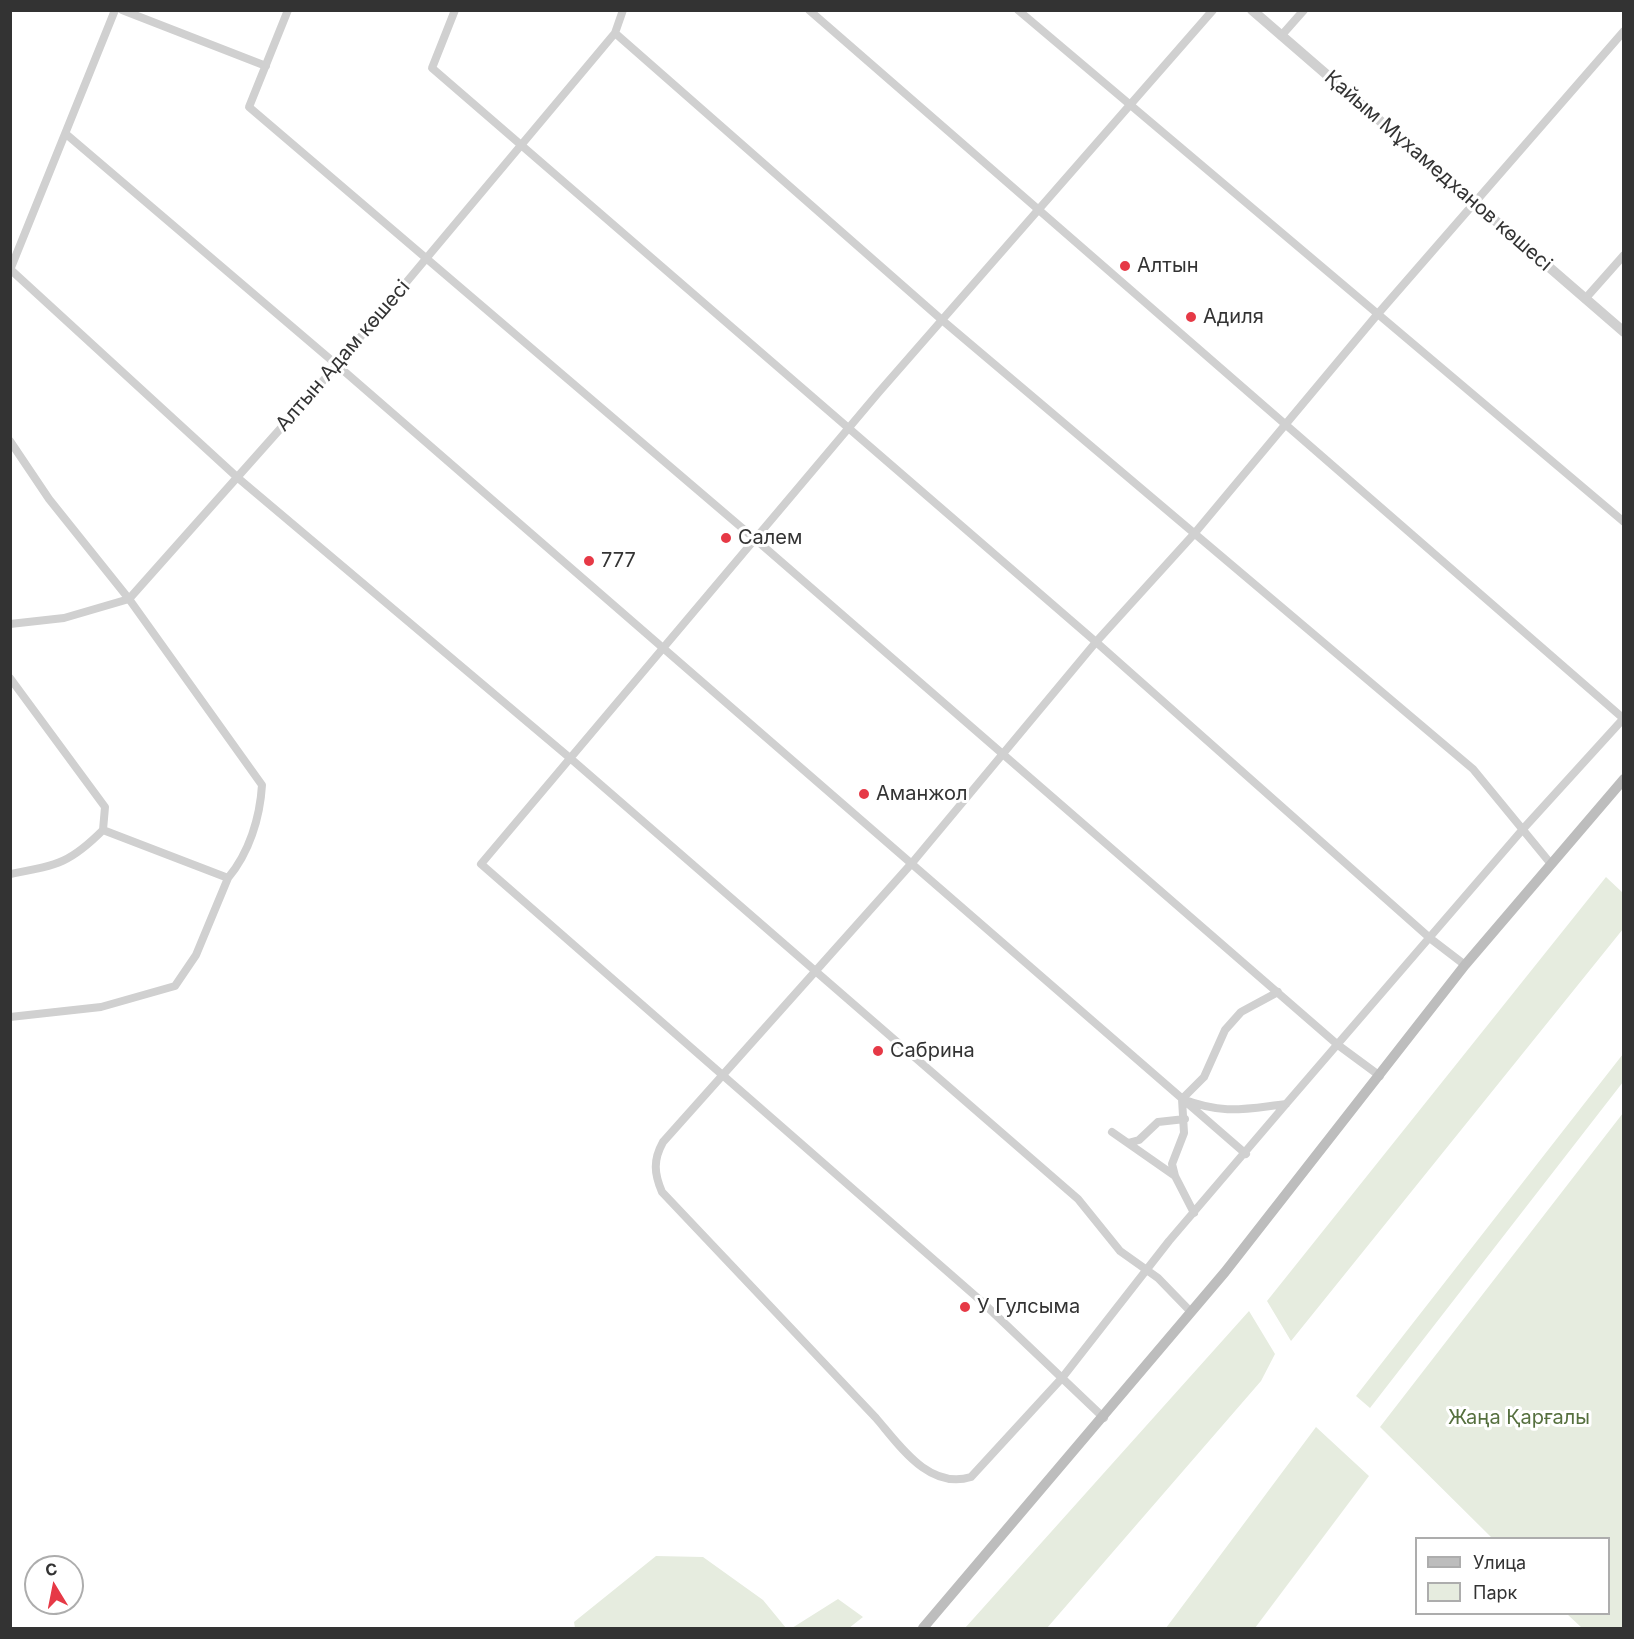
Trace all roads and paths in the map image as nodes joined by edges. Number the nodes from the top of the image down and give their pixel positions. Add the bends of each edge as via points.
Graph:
1 (115, 10) edge
2 (122, 10) edge
3 (288, 10) edge
4 (455, 10) edge
5 (623, 10) edge
6 (809, 10) edge
7 (1018, 10) edge
8 (1213, 10) edge
9 (1252, 10) edge
10 (1304, 10) edge
11 (1623, 31) edge
12 (615, 33) junction
13 (1281, 36) junction
14 (266, 66) junction
15 (1130, 106) junction
16 (66, 134) junction
17 (521, 146) junction
18 (1475, 203) junction
19 (1037, 211) junction
20 (1623, 255) edge
21 (426, 259) junction
22 (11, 270) edge
23 (1585, 299) junction
24 (1376, 315) junction
25 (942, 320) junction
26 (1623, 332) edge
27 (337, 365) junction
28 (1287, 425) junction
29 (848, 429) junction
30 (10, 441) edge
31 (238, 478) junction
32 (1623, 522) edge
33 (1194, 534) junction
34 (755, 539) junction
35 (129, 599) junction
36 (10, 624) edge
37 (1096, 642) junction
38 (663, 648) junction
39 (10, 678) edge
40 (1623, 719) edge
41 (1004, 754) junction
42 (570, 758) junction
43 (1623, 779) edge
44 (1523, 829) junction
45 (103, 830) junction
46 (912, 863) junction
47 (1551, 864) junction
48 (10, 874) edge
49 (228, 878) junction
50 (1431, 939) junction
51 (1465, 965) junction
52 (816, 970) junction
53 (1278, 992) junction
54 (10, 1017) edge
55 (1338, 1045) junction
56 (721, 1075) junction
57 (1380, 1076) junction
58 (1182, 1099) junction
59 (1286, 1104) junction
60 (1185, 1119) junction
61 (1112, 1132) dead end
62 (1128, 1143) junction
63 (1246, 1154) junction
64 (1175, 1176) junction
65 (1194, 1214) junction
66 (1148, 1271) junction
67 (1191, 1312) junction
68 (1062, 1378) junction
69 (1104, 1418) junction
70 (923, 1629) edge

1 - 16 street
2 - 14 street
3 - 14 street
4 - 17 street via 432,68
5 - 12 street, Алтын Адам көшесі
6 - 19 street
7 - 15 street
8 - 15 street
9 - 13 street, Қайым Мұхамедханов көшесі
10 - 13 street
11 - 18 street
12 - 17 street, Алтын Адам көшесі
12 - 25 street
13 - 18 street, Қайым Мұхамедханов көшесі
14 - 21 street via 249,107
15 - 19 street
15 - 24 street
16 - 22 street
16 - 27 street
17 - 21 street, Алтын Адам көшесі
17 - 29 street
18 - 23 street, Қайым Мұхамедханов көшесі
18 - 24 street
19 - 25 street
19 - 28 street
20 - 23 street
21 - 27 street, Алтын Адам көшесі
21 - 34 street
22 - 31 street
23 - 26 street, Қайым Мұхамедханов көшесі
24 - 28 street
24 - 32 street
25 - 29 street
25 - 33 street
27 - 31 street, Алтын Адам көшесі
27 - 38 street
28 - 33 street
28 - 40 street
29 - 34 street
29 - 37 street
30 - 35 street via 49,499
31 - 35 street, Алтын Адам көшесі
31 - 42 street
33 - 37 street
33 - 44 street via 1473,769
34 - 38 street
34 - 41 street
35 - 36 street via 64,618
35 - 49 street via 262,785 261,808 242,861
37 - 41 street
37 - 50 street
38 - 42 street
38 - 46 street
39 - 45 street via 105,807
40 - 44 street
41 - 46 street
41 - 53 street
42 - 52 street
42 - 56 street via 481,864
43 - 47 main road
44 - 47 street
44 - 50 street
45 - 48 street via 80,853 56,865
45 - 49 street
46 - 52 street
46 - 58 street
47 - 51 main road
49 - 54 street via 196,955 175,986 101,1007
50 - 51 street
50 - 55 street
51 - 57 main road
52 - 56 street
52 - 66 street via 1078,1199 1120,1251
53 - 55 street
53 - 58 street via 1241,1012 1225,1030 1204,1077
55 - 57 street
55 - 59 street
56 - 68 street via 981,1300
56 - 68 street via 656,1154 654,1172 662,1192 909,1457 938,1477 959,1481 971,1477
57 - 67 main road
58 - 59 street via 1209,1109 1232,1111
58 - 60 street
58 - 63 street
59 - 63 street
60 - 62 street via 1158,1122 1139,1140
60 - 64 street via 1172,1164
61 - 62 street
62 - 64 street
63 - 65 street
64 - 65 street
65 - 66 street
66 - 67 street
66 - 68 street
67 - 69 main road
68 - 69 street
69 - 70 main road

